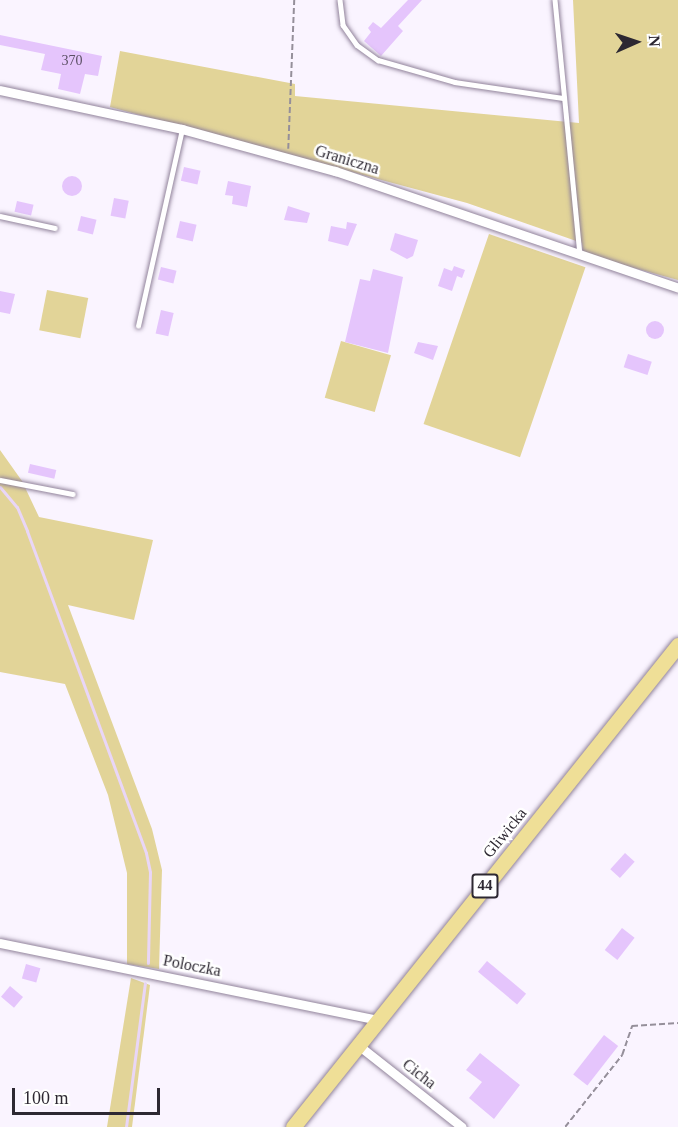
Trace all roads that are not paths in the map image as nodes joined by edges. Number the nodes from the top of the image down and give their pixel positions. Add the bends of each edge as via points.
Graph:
1 (340, 0) edge
2 (555, 0) edge
3 (0, 90) edge
4 (564, 98) junction
5 (182, 129) junction
6 (0, 216) edge
7 (55, 228) dead end
8 (580, 256) junction
9 (678, 288) edge
10 (138, 326) dead end
11 (0, 480) edge
12 (73, 494) dead end
13 (678, 645) edge
14 (0, 943) edge
15 (378, 1020) junction
16 (358, 1045) junction
17 (293, 1127) edge
18 (462, 1127) edge

1 - 4 lane via 343,25 357,45 378,60 455,81
2 - 4 lane
3 - 5 street, Graniczna
4 - 8 lane
5 - 8 street, Graniczna via 435,203
5 - 10 lane
6 - 7 lane
8 - 9 street, Graniczna
11 - 12 lane
13 - 15 main road, Gliwicka / 44
14 - 15 street, Poloczka
15 - 16 main road, Gliwicka / 44
16 - 17 main road, Gliwicka / 44
16 - 18 street, Cicha

